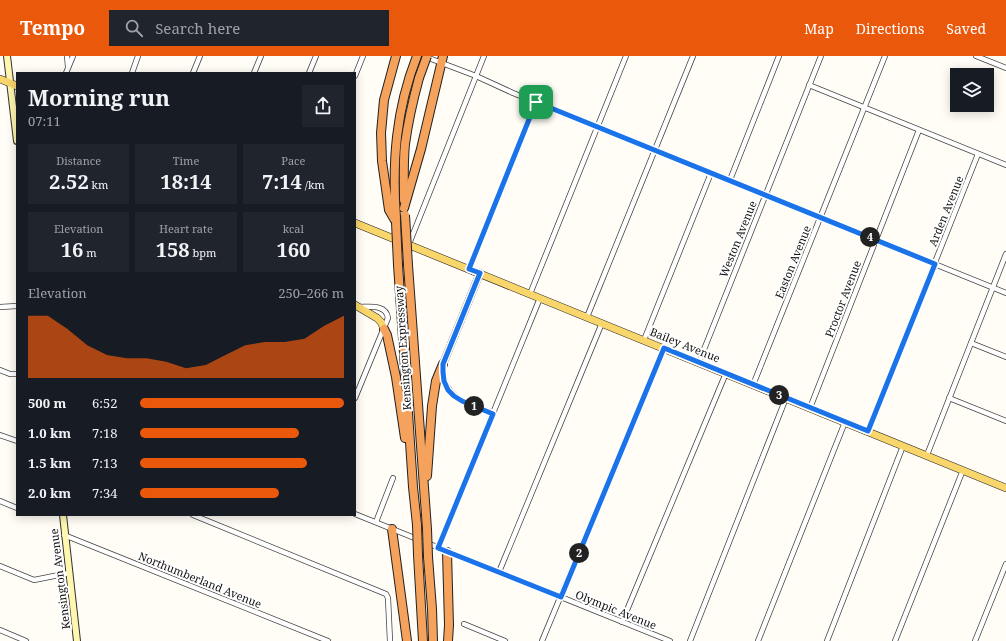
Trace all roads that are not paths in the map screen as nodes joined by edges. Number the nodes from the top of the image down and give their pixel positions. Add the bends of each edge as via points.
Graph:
1 (7, 56) edge
2 (67, 56) edge
3 (73, 56) edge
4 (138, 56) edge
5 (200, 56) edge
6 (261, 56) edge
7 (316, 56) edge
8 (363, 56) edge
9 (396, 56) edge
10 (417, 56) edge
11 (426, 56) edge
12 (484, 56) edge
13 (626, 56) edge
14 (693, 56) edge
15 (779, 56) edge
16 (821, 56) edge
17 (884, 56) edge
18 (976, 56) edge
19 (443, 60) edge
20 (1006, 68) edge
21 (67, 71) edge
22 (132, 72) edge
23 (193, 72) edge
24 (254, 72) edge
25 (309, 72) edge
26 (356, 74) edge
27 (476, 76) junction
28 (0, 79) edge
29 (14, 84) edge
30 (809, 85) junction
31 (536, 102) junction
32 (864, 107) junction
33 (16, 122) edge
34 (597, 127) junction
35 (919, 130) junction
36 (655, 150) junction
37 (978, 154) junction
38 (1006, 165) edge
39 (711, 173) junction
40 (730, 180) junction
41 (765, 194) junction
42 (392, 210) junction
43 (405, 212) junction
44 (820, 217) junction
45 (356, 224) edge
46 (876, 240) junction
47 (408, 244) junction
48 (1006, 254) edge
49 (935, 264) junction
50 (469, 269) junction
51 (480, 273) junction
52 (993, 288) junction
53 (1006, 293) edge
54 (530, 294) junction
55 (540, 298) junction
56 (16, 306) edge
57 (357, 306) edge
58 (0, 307) edge
59 (587, 317) junction
60 (602, 323) junction
61 (384, 329) junction
62 (644, 340) junction
63 (971, 343) junction
64 (664, 348) junction
65 (1006, 357) edge
66 (699, 362) junction
67 (443, 364) junction
68 (0, 370) edge
69 (726, 373) junction
70 (16, 374) edge
71 (753, 384) junction
72 (356, 396) edge
73 (786, 398) junction
74 (949, 398) junction
75 (810, 408) junction
76 (493, 414) junction
77 (1006, 421) edge
78 (845, 422) junction
79 (868, 431) junction
80 (0, 435) edge
81 (16, 442) edge
82 (903, 446) junction
83 (926, 455) junction
84 (963, 470) junction
85 (393, 478) dead end
86 (413, 486) junction
87 (1006, 488) edge
88 (0, 500) edge
89 (16, 508) edge
90 (426, 508) junction
91 (356, 514) edge
92 (62, 516) edge
93 (195, 516) edge
94 (376, 522) junction
95 (392, 529) junction
96 (64, 535) junction
97 (438, 548) junction
98 (447, 552) junction
99 (1006, 564) edge
100 (0, 566) edge
101 (499, 572) junction
102 (69, 573) junction
103 (561, 597) junction
104 (622, 622) junction
105 (464, 624) dead end
106 (0, 630) edge
107 (26, 641) edge
108 (77, 641) edge
109 (328, 641) edge
110 (390, 641) edge
111 (408, 641) edge
112 (423, 641) edge
113 (432, 641) edge
114 (448, 641) edge
115 (505, 641) edge
116 (542, 641) edge
117 (670, 641) edge
118 (690, 641) edge
119 (758, 641) edge
120 (827, 641) edge
121 (895, 641) edge
122 (975, 641) edge

1 - 29 street
2 - 21 street
3 - 21 street
4 - 22 street
5 - 23 street
6 - 24 street
7 - 25 street
8 - 26 street
9 - 42 highway via 384,100 381,133 382,162
10 - 42 highway via 398,124
11 - 19 street
11 - 43 highway, Kensington Expressway, bridge via 411,107 405,145
12 - 27 street
13 - 34 street
14 - 36 street
15 - 40 street
16 - 30 street, Weston Avenue
17 - 32 street, Easton Avenue
18 - 20 street
19 - 27 street
19 - 43 highway
27 - 31 street
27 - 47 street
28 - 29 main road
29 - 33 street
30 - 32 street
30 - 41 street, Weston Avenue
31 - 34 street
31 - 50 street
32 - 35 street
32 - 44 street, Easton Avenue
34 - 36 street
34 - 54 street
35 - 37 street
35 - 46 street, Proctor Avenue
36 - 39 street
36 - 59 street
37 - 38 street
37 - 49 street, Arden Avenue
39 - 40 street
39 - 62 street
40 - 41 street
41 - 44 street
41 - 66 street, Weston Avenue
42 - 86 highway, Kensington Expressway, bridge via 396,222
43 - 90 highway, Kensington Expressway, bridge
44 - 46 street
44 - 71 street, Easton Avenue
45 - 47 main road, Bailey Avenue
46 - 49 street
46 - 75 street, Proctor Avenue
47 - 50 main road, Bailey Avenue
48 - 52 street
49 - 52 street
49 - 79 street, Arden Avenue
50 - 51 main road, Bailey Avenue
51 - 54 main road, Bailey Avenue
51 - 67 main road
52 - 53 street
52 - 63 street
54 - 55 main road, Bailey Avenue
55 - 59 main road, Bailey Avenue
55 - 76 street
56 - 58 street
57 - 61 main road via 381,322
57 - 61 street via 378,307 386,312 388,318
59 - 60 main road, Bailey Avenue
60 - 62 main road, Bailey Avenue
60 - 101 street
61 - 72 street
61 - 86 highway via 396,377
62 - 64 main road, Bailey Avenue
63 - 65 street
63 - 74 street
64 - 66 main road, Bailey Avenue
64 - 103 street
66 - 69 main road, Bailey Avenue
67 - 76 street via 444,381 454,396
67 - 90 highway via 436,380 432,406
68 - 70 street
69 - 71 main road, Bailey Avenue
69 - 104 street
71 - 73 main road, Bailey Avenue
73 - 75 main road, Bailey Avenue
73 - 118 street
74 - 77 street
74 - 83 street
75 - 78 main road, Bailey Avenue
76 - 97 street
78 - 79 main road, Bailey Avenue
78 - 119 street
79 - 82 main road, Bailey Avenue
80 - 81 street
82 - 83 main road, Bailey Avenue
82 - 120 street
83 - 84 main road, Bailey Avenue
84 - 87 main road, Bailey Avenue
84 - 121 street
85 - 94 street
86 - 112 highway, Kensington Expressway, bridge
88 - 89 street
90 - 113 highway, Kensington Expressway, bridge
91 - 94 street, Olympic Avenue
92 - 96 street, Kensington Avenue
93 - 110 street via 386,594
94 - 95 street, Olympic Avenue
95 - 97 street, Olympic Avenue
95 - 111 highway
96 - 102 street, Kensington Avenue
96 - 109 street, Northumberland Avenue
97 - 98 street, Olympic Avenue
98 - 101 street, Olympic Avenue
98 - 114 highway
99 - 122 street
100 - 102 street via 34,580
101 - 103 street, Olympic Avenue
102 - 108 street, Kensington Avenue
103 - 104 street, Olympic Avenue
103 - 116 street
104 - 117 street, Olympic Avenue
105 - 115 street
106 - 107 street

